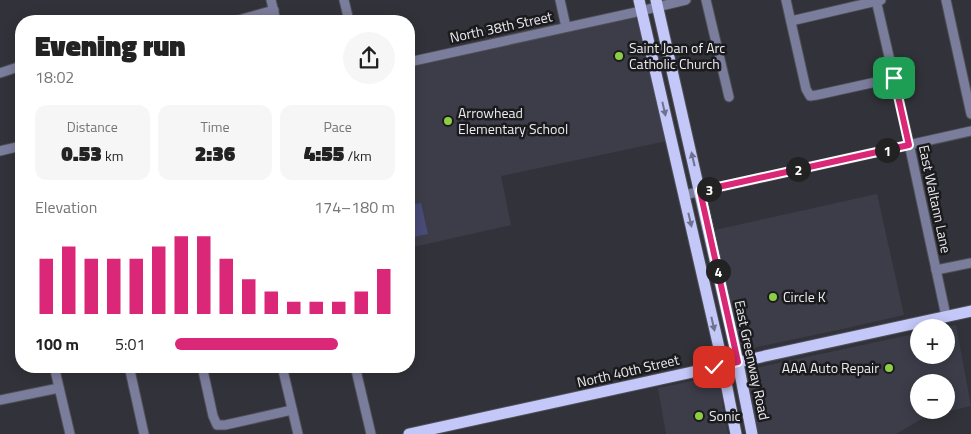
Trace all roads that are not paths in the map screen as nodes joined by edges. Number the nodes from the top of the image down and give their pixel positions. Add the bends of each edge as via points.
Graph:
1 (271, 0) edge
2 (344, 0) edge
3 (560, 0) edge
4 (686, 0) edge
5 (706, 0) edge
6 (786, 0) edge
7 (878, 0) edge
8 (946, 0) edge
9 (657, 3) edge
10 (641, 5) edge
11 (274, 10) junction
12 (256, 15) edge
13 (275, 15) edge
14 (347, 15) edge
15 (790, 20) junction
16 (566, 27) junction
17 (415, 61) edge
18 (15, 68) edge
19 (0, 73) edge
20 (894, 78) junction
21 (676, 87) junction
22 (660, 91) junction
23 (729, 97) dead end
24 (971, 114) edge
25 (971, 131) edge
26 (909, 145) junction
27 (15, 147) edge
28 (0, 151) edge
29 (700, 191) junction
30 (684, 195) junction
31 (971, 262) edge
32 (936, 270) junction
33 (971, 311) edge
34 (946, 316) junction
35 (738, 362) junction
36 (722, 365) junction
37 (56, 373) edge
38 (131, 373) edge
39 (204, 373) edge
40 (284, 373) edge
41 (357, 373) edge
42 (59, 388) junction
43 (0, 400) edge
44 (292, 410) junction
45 (448, 430) edge
46 (70, 434) edge
47 (144, 434) edge
48 (298, 434) edge
49 (371, 434) edge
50 (409, 434) edge
51 (736, 434) edge
52 (752, 434) edge

1 - 11 street
2 - 14 street
3 - 16 street
4 - 9 street, North 38th Street
5 - 23 street
6 - 15 street
7 - 15 street
7 - 20 street, East Waltann Lane
8 - 24 street
9 - 10 street, North 38th Street
9 - 21 main road, East Greenway Road
10 - 16 street, North 38th Street
10 - 22 main road
11 - 12 street
11 - 13 street
15 - 20 street via 810,96
16 - 17 street, North 38th Street
18 - 19 street
20 - 26 street, East Waltann Lane
21 - 22 main road
29 -> 21 main road, East Greenway Road
22 -> 30 main road
25 - 26 street
26 - 29 street
26 - 32 street, East Waltann Lane
27 - 28 street
29 - 30 street
29 - 35 main road, East Greenway Road
30 -> 36 main road
31 - 32 street
32 - 34 street, East Waltann Lane
33 - 34 main road, North 40th Street
34 - 35 main road, North 40th Street
35 - 36 main road, North 40th Street
35 - 52 main road, East Greenway Road
36 - 45 main road, North 40th Street
36 - 51 main road
37 - 42 street
38 - 47 street
39 - 44 street via 217,425 225,426
40 - 44 street
41 - 49 street
42 - 43 street
42 - 46 street
44 - 48 street
45 - 50 main road, North 40th Street

